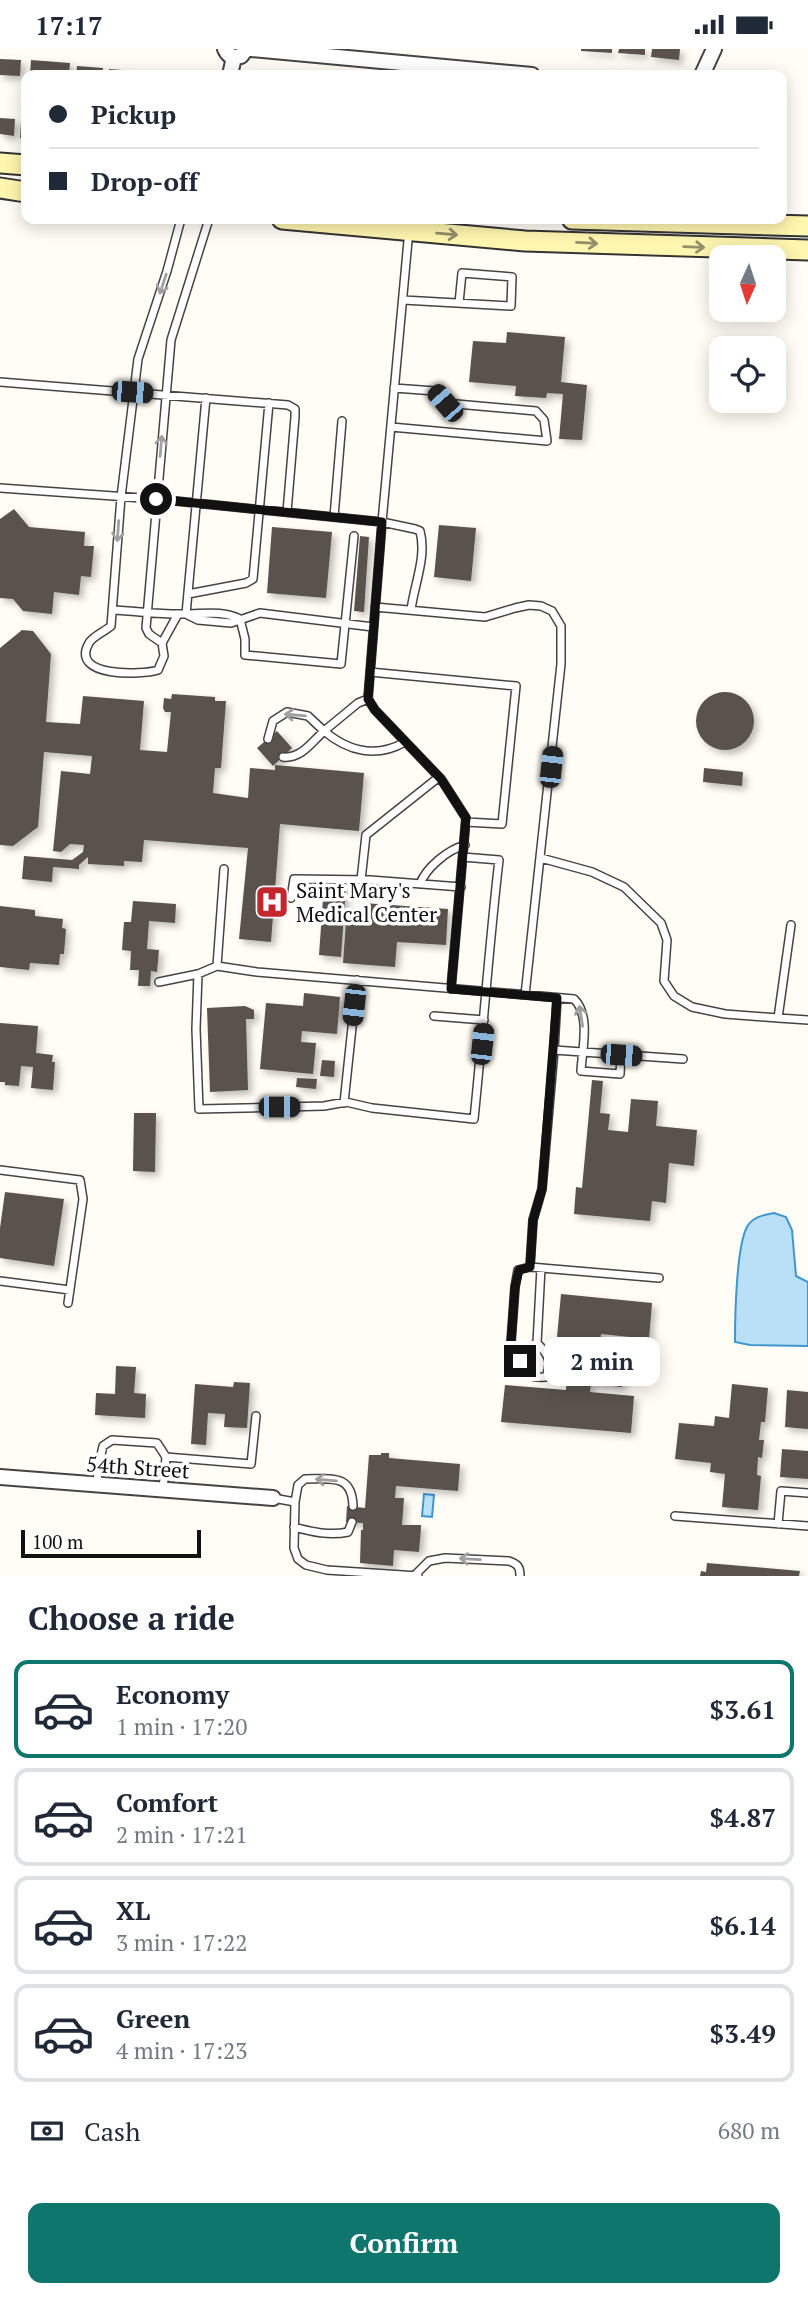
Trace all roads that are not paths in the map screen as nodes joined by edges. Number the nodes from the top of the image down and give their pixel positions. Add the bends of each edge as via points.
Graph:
1 (714, 49) edge
2 (239, 51) edge
3 (232, 70) edge
4 (471, 70) edge
5 (704, 70) edge
6 (0, 163) edge
7 (21, 165) edge
8 (0, 188) edge
9 (21, 191) edge
10 (180, 224) edge
11 (207, 224) edge
12 (389, 224) edge
13 (628, 224) edge
14 (748, 224) edge
15 (410, 225) edge
16 (808, 226) edge
17 (626, 245) junction
18 (808, 250) edge
19 (403, 299) junction
20 (459, 303) junction
21 (0, 382) edge
22 (394, 388) junction
23 (132, 392) junction
24 (166, 394) junction
25 (206, 398) junction
26 (269, 403) junction
27 (342, 421) dead end
28 (391, 427) junction
29 (0, 488) edge
30 (121, 496) junction
31 (156, 499) junction
32 (195, 503) junction
33 (260, 510) junction
34 (287, 512) junction
35 (334, 517) junction
36 (382, 522) junction
37 (354, 536) dead end
38 (188, 594) junction
39 (375, 607) junction
40 (113, 610) junction
41 (411, 610) junction
42 (147, 611) junction
43 (182, 614) junction
44 (240, 619) junction
45 (345, 625) junction
46 (373, 627) junction
47 (162, 643) junction
48 (370, 672) junction
49 (368, 699) junction
50 (324, 731) junction
51 (268, 739) dead end
52 (405, 742) junction
53 (283, 757) dead end
54 (439, 777) junction
55 (466, 822) junction
56 (465, 845) junction
57 (463, 857) junction
58 (541, 857) junction
59 (224, 869) dead end
60 (361, 880) junction
61 (419, 884) junction
62 (461, 887) junction
63 (291, 898) dead end
64 (790, 925) dead end
65 (217, 966) junction
66 (198, 974) junction
67 (357, 981) junction
68 (159, 982) dead end
69 (451, 989) junction
70 (484, 991) junction
71 (525, 995) junction
72 (557, 998) junction
73 (434, 1016) dead end
74 (778, 1018) junction
75 (484, 1020) junction
76 (808, 1020) edge
77 (554, 1051) junction
78 (582, 1052) junction
79 (621, 1055) junction
80 (683, 1059) dead end
81 (344, 1103) junction
82 (0, 1170) edge
83 (530, 1267) junction
84 (541, 1268) junction
85 (659, 1278) dead end
86 (0, 1281) edge
87 (70, 1290) junction
88 (68, 1303) dead end
89 (537, 1343) junction
90 (520, 1361) junction
91 (256, 1416) dead end
92 (166, 1457) junction
93 (0, 1477) edge
94 (97, 1485) junction
95 (163, 1490) junction
96 (808, 1493) edge
97 (273, 1498) joint
98 (295, 1502) junction
99 (353, 1506) dead end
100 (675, 1516) dead end
101 (352, 1522) dead end
102 (778, 1524) junction
103 (808, 1526) edge
104 (293, 1527) junction
105 (416, 1576) edge
106 (520, 1576) edge

1 - 5 street
2 - 3 street
2 - 4 street
6 - 7 main road
8 - 9 main road
10 -> 23 lane
11 - 24 lane via 171,340
12 - 15 main road
13 - 17 street
14 - 16 main road
15 -> 17 main road via 525,241
15 - 19 lane
17 -> 18 main road
19 - 20 lane
19 - 22 lane
20 - 20 lane via 511,306 512,277 462,273
21 - 23 lane
22 - 28 lane
22 - 28 lane via 435,391 445,403 536,411 544,420 547,441
23 - 24 lane
23 - 30 lane
24 - 25 lane
31 -> 24 lane
25 - 26 lane
25 - 32 lane
26 - 33 lane
26 - 34 lane via 295,409
27 - 35 lane
28 - 36 lane
29 - 30 lane
30 - 31 lane
30 -> 40 lane
31 - 32 lane
31 - 42 lane
32 - 33 lane
32 - 38 lane
33 - 34 lane
33 - 38 lane via 253,579
34 - 35 lane
35 - 36 lane
36 - 39 lane
36 - 41 lane via 421,531
37 - 45 lane
38 - 43 lane
39 - 41 lane
39 - 46 lane
40 - 42 lane
40 - 47 lane via 111,626 87,649 91,663 98,668 132,674 158,670
41 - 58 lane via 485,617 529,605 552,611 558,618 563,644
42 - 43 lane
42 - 47 lane via 145,628
43 - 44 lane via 200,612
43 - 47 lane
44 - 45 lane via 260,613
44 - 45 lane via 245,655 341,664
45 - 46 lane
46 - 48 lane
48 - 49 lane
48 - 55 lane via 516,685 502,824
49 - 50 lane
49 - 52 lane
50 -> 51 lane via 308,716 287,712 273,721
50 - 52 lane via 356,750 391,750
50 - 53 lane via 302,752
52 - 54 lane
54 - 55 lane
54 - 60 lane via 366,835
55 - 56 lane
56 - 57 lane
56 - 61 lane via 424,873
57 - 62 lane
57 - 70 lane via 499,860
58 - 71 lane
58 - 74 lane via 624,887 661,923 667,940 664,981 674,996 692,1007 725,1014
59 - 65 lane
60 - 61 lane
60 - 63 lane via 294,879
61 - 62 lane
62 - 69 lane
64 - 74 lane
65 - 66 lane
65 - 67 lane
66 - 68 lane
66 - 81 lane via 199,1109
67 - 69 lane
67 - 81 lane
69 - 70 lane
70 - 71 lane
70 - 75 lane
71 - 72 lane
72 - 77 lane
78 -> 72 lane via 584,1017 579,1004 574,999
73 - 75 lane
74 - 76 lane
75 - 81 lane via 474,1119
77 - 78 lane
77 - 83 lane
78 - 79 lane
78 - 79 lane via 581,1071 620,1074
79 - 80 lane
82 - 87 lane via 80,1180 83,1199
83 - 84 lane
83 - 90 lane via 519,1270 515,1287 510,1356
84 - 85 lane
84 - 89 lane
86 - 87 lane
87 - 88 lane
89 - 90 lane
89 - 90 lane via 548,1354 551,1366 546,1377 525,1375
91 - 92 lane via 251,1464
92 - 94 lane via 157,1443 112,1440 103,1446
92 - 95 lane
93 - 94 street, 54th Street
94 - 95 street, 54th Street
95 - 97 street, 54th Street
96 - 102 lane via 780,1491
97 - 98 lane
99 -> 98 lane via 349,1485 319,1479 305,1479 298,1485
98 - 104 lane
100 - 102 lane
101 - 104 lane via 348,1532 337,1534
102 - 103 lane
104 - 105 lane via 294,1548 306,1565
106 -> 105 lane via 520,1569 509,1561 445,1558 429,1561

